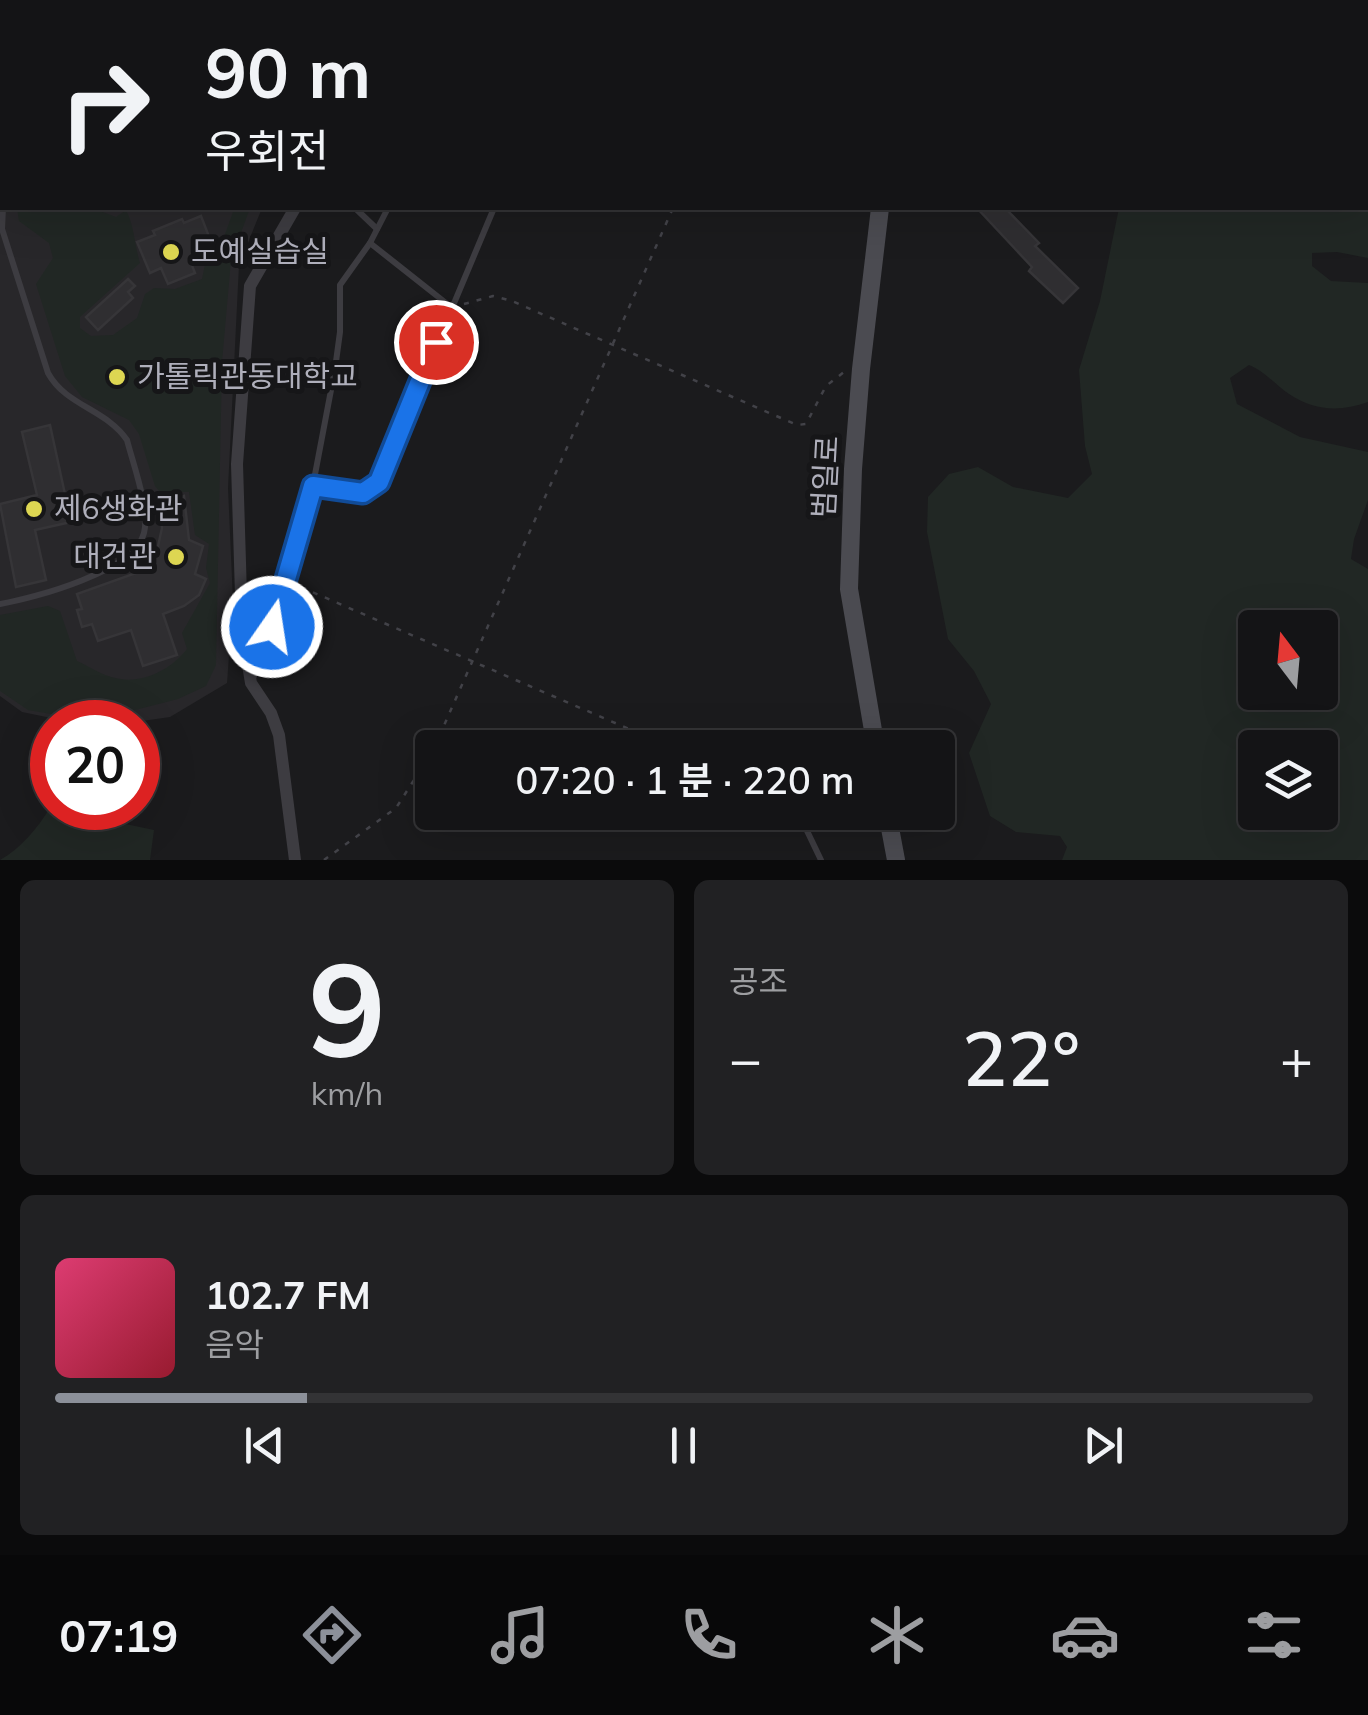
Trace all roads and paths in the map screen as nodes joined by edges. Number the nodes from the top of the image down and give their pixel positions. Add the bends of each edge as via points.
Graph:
1 (294, 210) edge
2 (357, 210) edge
3 (387, 210) edge
4 (493, 210) edge
5 (672, 210) edge
6 (880, 210) edge
7 (0, 221) edge
8 (377, 229) junction
9 (370, 243) junction
10 (450, 307) junction
11 (612, 344) junction
12 (861, 369) junction
13 (313, 486) junction
14 (284, 579) junction
15 (0, 604) edge
16 (472, 662) junction
17 (252, 682) junction
18 (442, 730) edge
19 (631, 730) edge
20 (873, 730) edge
21 (415, 778) edge
22 (806, 830) edge
23 (890, 830) edge
24 (295, 860) edge
25 (324, 860) edge
26 (820, 860) edge
27 (896, 860) edge

1 - 17 street via 248,296 237,464 242,628
2 - 8 lane
3 - 8 lane
4 - 10 lane
5 - 11 path
6 - 12 street, 범일로
7 - 15 lane via 48,373 67,397 121,431 145,515 137,550 117,564
8 - 9 lane
9 - 10 lane
9 - 13 lane via 340,285 335,370
10 - 11 path via 493,296 512,300
10 - 13 lane via 379,482 363,493
11 - 12 path via 797,425 806,424 840,372
11 - 16 path
12 - 20 street, 범일로 via 849,589
13 - 14 lane
14 - 16 path
14 - 17 lane
16 - 18 path
16 - 19 path
17 - 24 street via 279,735
21 - 25 path via 396,808
22 - 26 lane
23 - 27 street

